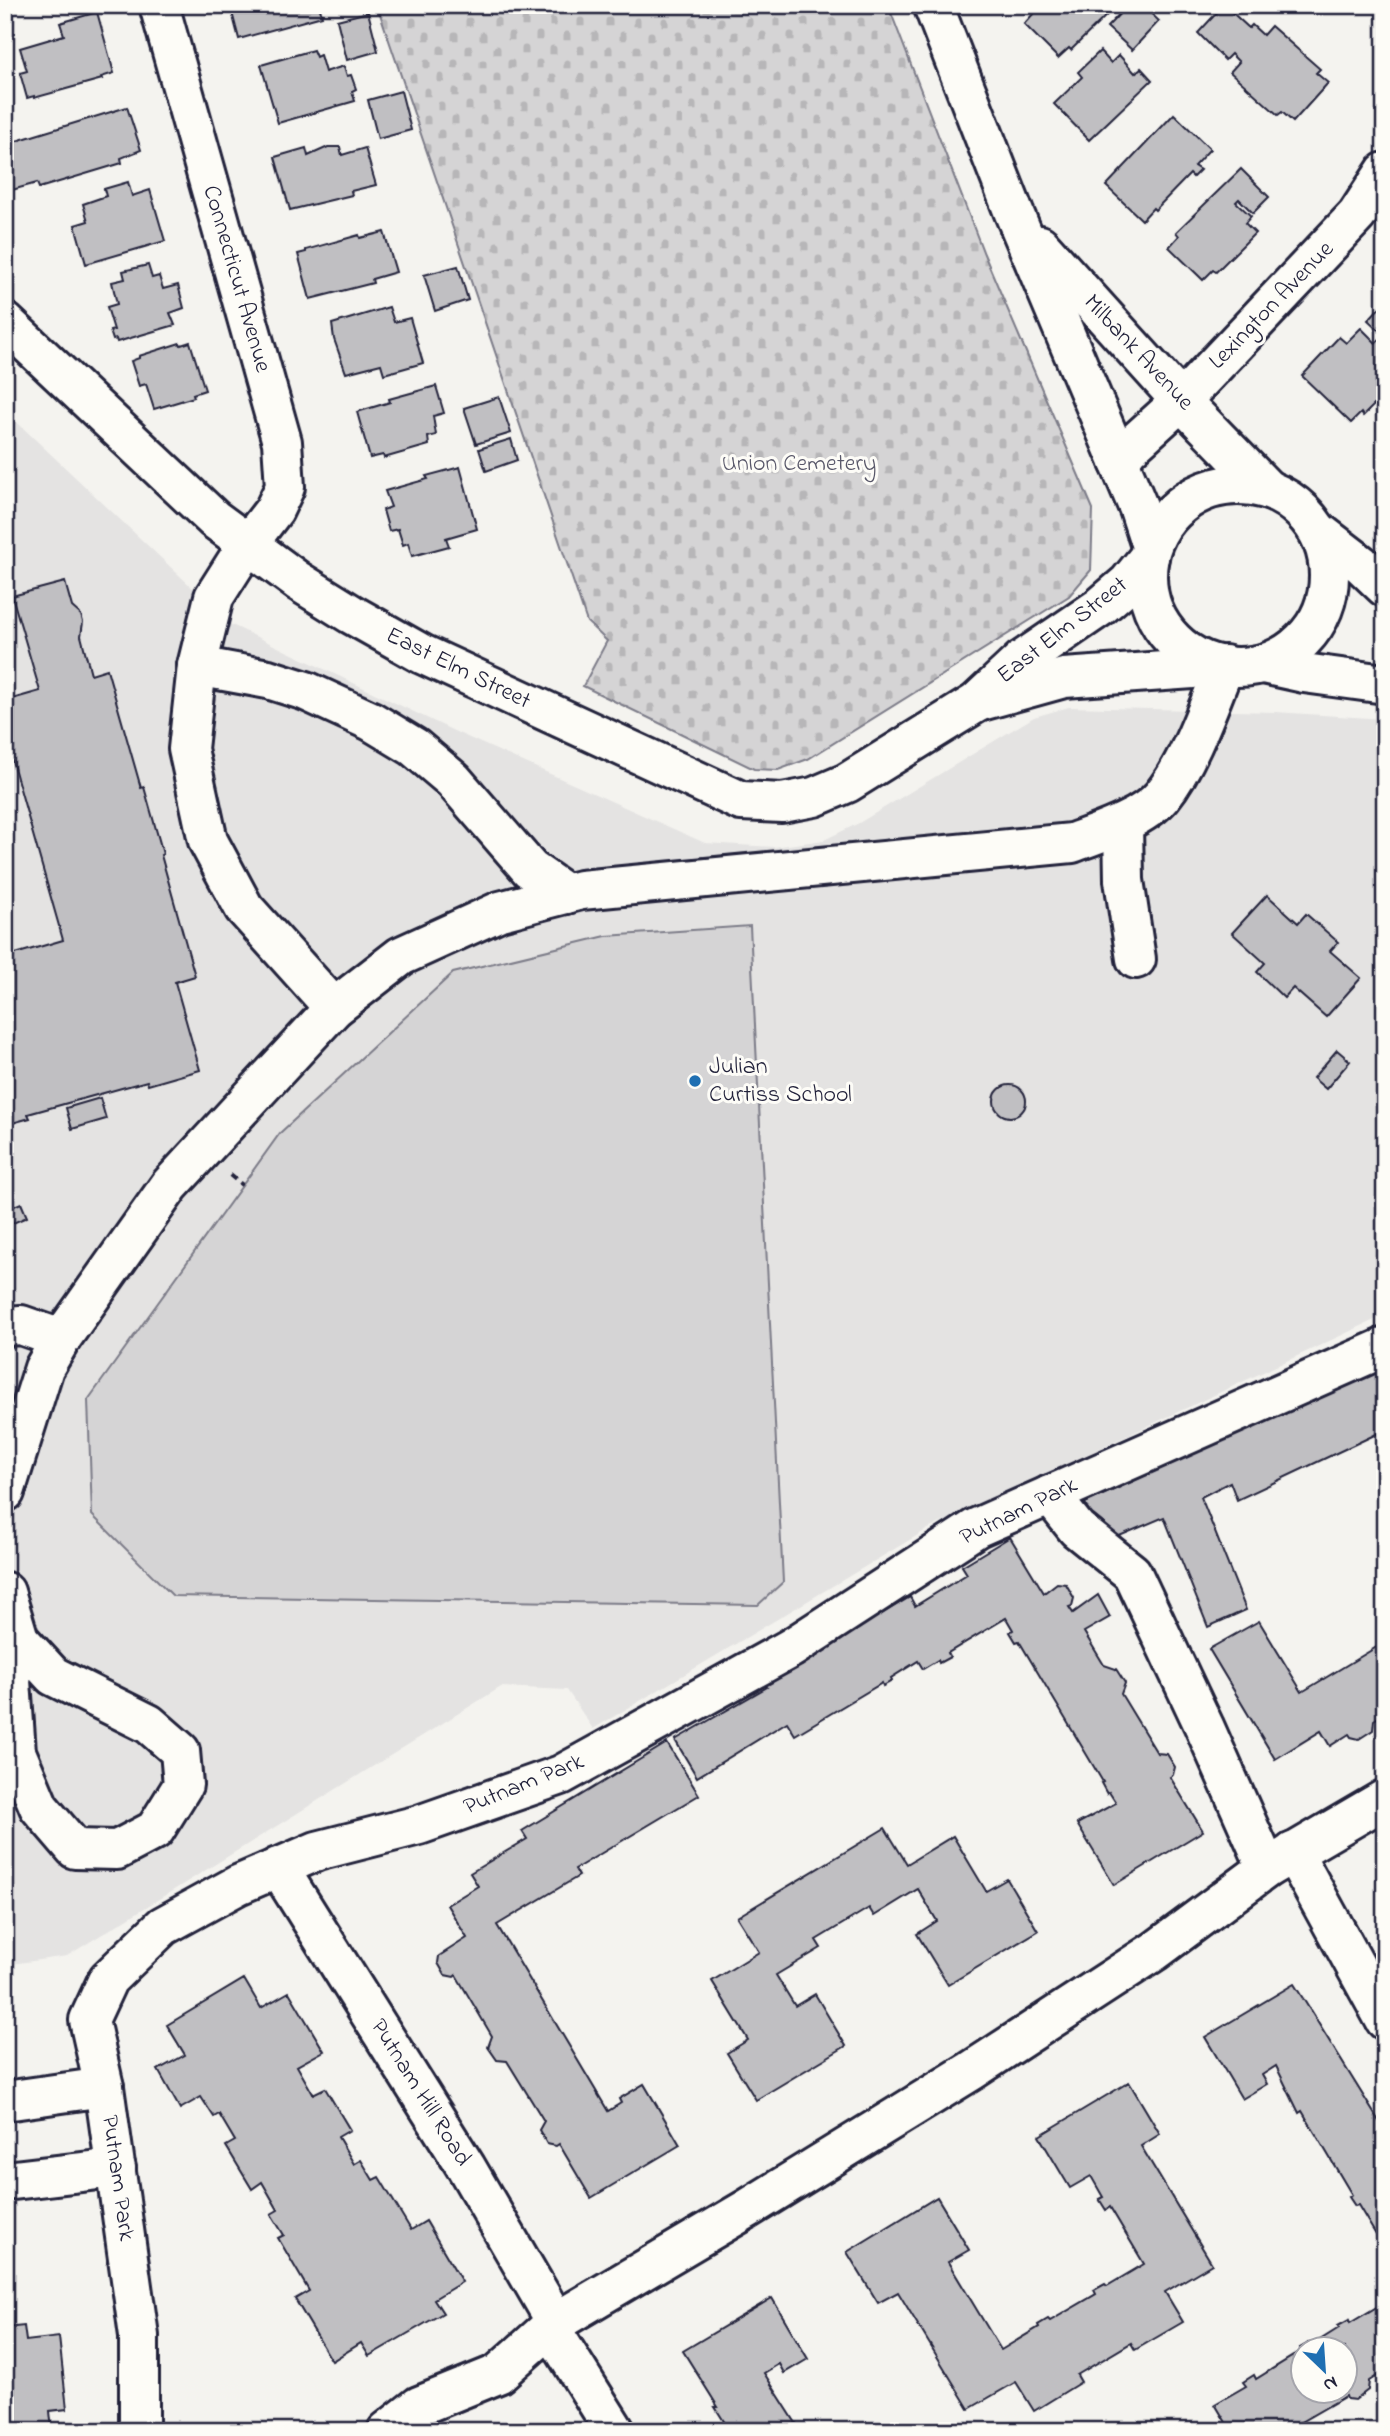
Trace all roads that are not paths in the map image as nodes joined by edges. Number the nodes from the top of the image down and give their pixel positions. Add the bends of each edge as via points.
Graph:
1 (159, 5) edge
2 (933, 5) edge
3 (1385, 172) edge
4 (1014, 214) junction
5 (5, 322) edge
6 (1181, 401) junction
7 (1119, 462) junction
8 (1266, 488) junction
9 (1319, 532) junction
10 (247, 545) junction
11 (1150, 551) junction
12 (1385, 587) edge
13 (1264, 664) junction
14 (1218, 665) junction
15 (197, 666) junction
16 (1385, 684) edge
17 (976, 703) junction
18 (1123, 824) junction
19 (566, 894) junction
20 (1136, 960) dead end
21 (334, 1008) junction
22 (5, 1326) edge
23 (61, 1339) junction
24 (1385, 1347) edge
25 (5, 1492) edge
26 (1050, 1495) junction
27 (5, 1592) edge
28 (19, 1639) junction
29 (1385, 1799) edge
30 (1280, 1860) junction
31 (278, 1867) junction
32 (1385, 2020) edge
33 (104, 2087) junction
34 (5, 2101) edge
35 (116, 2168) junction
36 (5, 2181) edge
37 (553, 2324) junction
38 (139, 2431) edge
39 (387, 2431) edge
40 (615, 2431) edge

1 - 10 street, Connecticut Avenue via 282,442 285,487
2 - 4 street, Milbank Avenue
3 - 6 street, Lexington Avenue via 1357,215
4 - 6 street, Milbank Avenue
4 - 7 street, Milbank Avenue
5 - 10 street, East Elm Street
6 - 7 street, Lexington Avenue
6 - 8 street, Milbank Avenue
7 - 11 street, Milbank Avenue
8 - 9 street via 1304,511
8 - 11 street via 1216,486 1189,498 1165,520
9 - 12 street
9 - 13 street via 1329,558 1329,592 1322,614 1307,636
10 - 15 street, Connecticut Avenue via 214,597
10 - 17 street, East Elm Street via 351,614 422,654 741,801 782,803 814,797 846,783
11 - 14 street via 1146,570 1157,619 1185,652
11 - 17 street, East Elm Street via 1128,583 1020,661
13 - 14 street
13 - 16 street
14 - 17 street, East Elm Street via 1064,678
14 - 18 street via 1184,760 1161,797
15 - 19 street via 306,691 414,747 453,780 530,870
15 - 21 street, Connecticut Avenue via 188,750 208,841 244,908
18 - 19 street via 1072,843
18 - 20 street via 1124,880
19 - 21 street via 500,911 401,956
21 - 23 street via 170,1185
22 - 23 street via 21,1325
23 - 25 street via 44,1368
24 - 26 street, Putnam Park
26 - 30 street via 1077,1529 1132,1573 1204,1726
26 - 31 street, Putnam Park via 976,1528 791,1648 561,1775 419,1825 317,1851
27 - 28 street
28 - 28 street via 53,1676 149,1724 180,1751 183,1785 155,1830 117,1850 75,1849 39,1807 16,1752 11,1681
29 - 30 street
30 - 32 street
30 - 37 street via 1156,1951 971,2071
31 - 33 street, Putnam Park via 163,1926 108,1979 89,2020
31 - 37 street, Putnam Hill Road via 466,2167
33 - 34 street
33 - 35 street, Putnam Park
35 - 36 street
35 - 38 street, Putnam Park via 139,2336
37 - 39 street via 498,2374 419,2406
37 - 40 street, Putnam Hill Road

